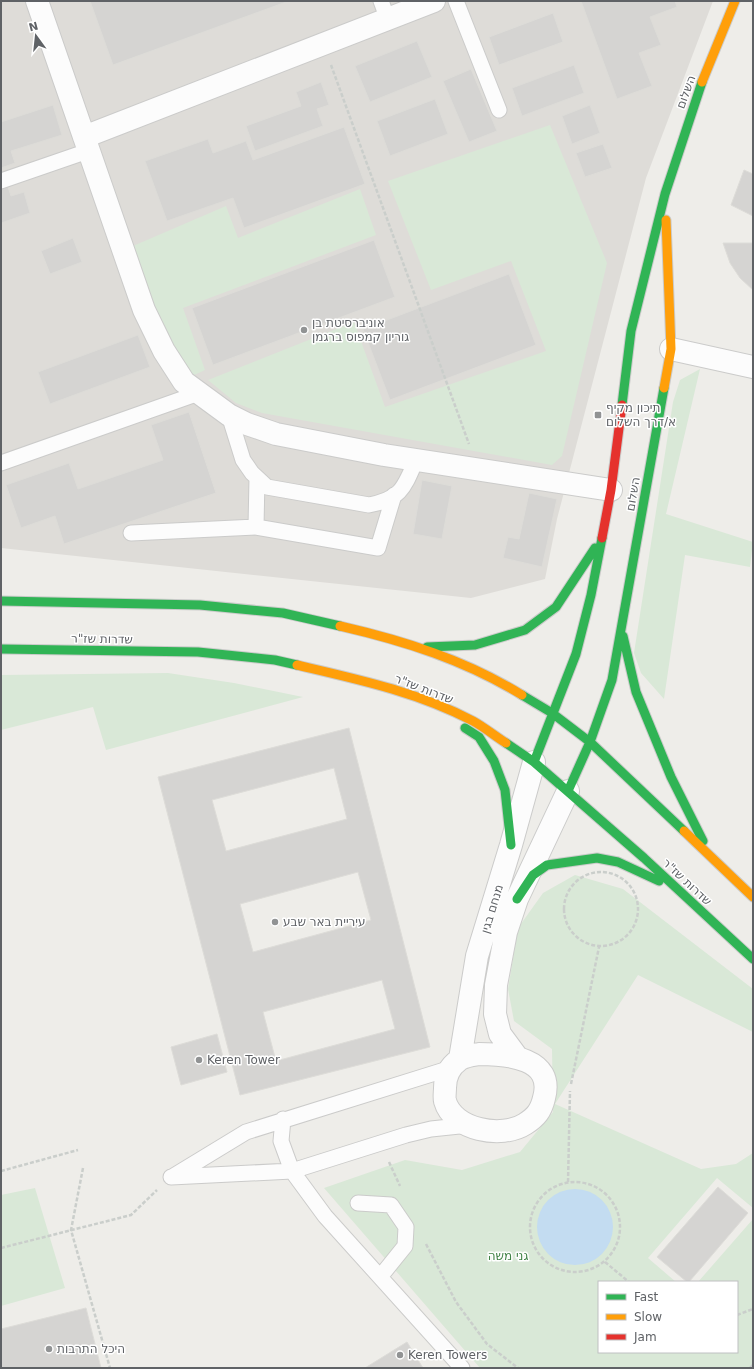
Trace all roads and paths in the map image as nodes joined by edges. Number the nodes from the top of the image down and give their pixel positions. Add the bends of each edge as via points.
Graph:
1 (37, 1) edge
2 (434, 1) edge
3 (456, 1) edge
4 (735, 1) edge
5 (385, 10) edge
6 (324, 44) junction
7 (499, 110) dead end
8 (86, 144) junction
9 (1, 181) edge
10 (665, 194) junction
11 (671, 349) junction
12 (753, 367) edge
13 (199, 393) junction
14 (228, 415) junction
15 (416, 460) junction
16 (1, 463) edge
17 (479, 470) junction
18 (257, 478) junction
19 (611, 490) junction
20 (394, 495) junction
21 (256, 527) junction
22 (131, 533) dead end
23 (600, 540) junction
24 (1, 601) edge
25 (621, 628) junction
26 (416, 647) junction
27 (1, 649) edge
28 (419, 698) junction
29 (552, 713) junction
30 (590, 742) junction
31 (534, 762) junction
32 (568, 790) junction
33 (511, 845) junction
34 (711, 857) junction
35 (674, 888) junction
36 (753, 896) edge
37 (517, 899) junction
38 (599, 947) junction
39 (753, 959) edge
40 (517, 1057) junction
41 (455, 1063) junction
42 (282, 1119) junction
43 (469, 1125) junction
44 (381, 1143) junction
45 (78, 1150) dead end
46 (83, 1168) dead end
47 (1, 1171) edge
48 (292, 1171) junction
49 (171, 1177) junction
50 (568, 1182) junction
51 (402, 1190) dead end
52 (358, 1203) dead end
53 (71, 1230) junction
54 (424, 1238) dead end
55 (1, 1248) edge
56 (605, 1262) junction
57 (380, 1277) junction
58 (628, 1281) edge
59 (753, 1309) edge
60 (738, 1315) edge
61 (753, 1365) edge
62 (110, 1368) edge
63 (462, 1368) edge
64 (518, 1368) edge
65 (750, 1368) edge

1 - 8 street
2 - 5 street
3 - 7 lane
4 - 10 main road, השלום via 694,105
5 - 6 street
6 - 8 street
6 - 17 path
8 - 9 lane
8 - 13 street via 144,310 164,351 184,382
10 - 11 main road, השלום
10 - 19 main road, השלום via 631,331
11 - 12 street
11 - 25 main road, השלום
13 - 14 street
13 - 16 lane
14 - 15 street via 276,434
14 - 18 lane via 242,460
15 - 17 street
15 - 20 lane via 405,487
17 - 19 street
18 - 20 lane via 267,487 369,505 383,502
18 - 21 lane
19 - 23 main road, השלום
20 - 21 lane via 378,548
21 - 22 lane
23 - 26 main road via 556,607 525,630 475,645
23 - 29 main road, השלום via 591,595 576,654
24 - 26 main road via 200,605 283,613 395,639
25 - 30 main road, השלום via 612,680
25 - 34 main road via 636,692 671,777
26 - 29 main road via 496,679
27 - 28 main road, שדרות שז"ר via 198,652 275,660 382,685
28 - 31 main road, שדרות שז"ר via 473,721
28 - 33 main road via 479,737 494,761 504,790
29 - 30 main road
29 - 31 main road, השלום
30 - 32 main road, השלום
30 - 34 main road
31 - 32 main road, שדרות שז"ר
31 - 33 street, מנחם בגין
32 - 35 main road, שדרות שז"ר
32 - 37 street, מנחם בגין
33 - 41 street, מנחם בגין via 477,956
34 - 36 main road
35 - 37 main road via 618,862 597,858 547,865 533,875
35 - 39 main road, שדרות שז"ר
37 - 40 street, מנחם בגין via 506,932 496,984 495,1014 500,1034
38 - 38 path via 622,941 631,932 638,915 638,902 633,890 625,880 613,873 594,872 581,877 572,885 565,897 563,914 567,927 575,937 586,944
38 - 50 path via 571,1077
40 - 41 street via 479,1054
40 - 43 street via 533,1065 542,1074 546,1092 541,1111 516,1130 493,1132
41 - 42 lane
41 - 43 street via 445,1080 445,1100 450,1112
42 - 48 lane via 281,1141
42 - 49 lane via 246,1132
43 - 44 lane via 432,1129
44 - 48 lane
44 - 51 path
45 - 47 path
46 - 53 path
48 - 49 lane
48 - 57 lane via 325,1216
49 - 53 path via 131,1215
50 - 56 path via 584,1182 599,1188 611,1199 619,1213 621,1229 615,1250
50 - 56 path via 544,1194 534,1207 530,1222 533,1246 542,1259 555,1268 570,1273 591,1270
52 - 57 lane via 391,1205 406,1227 405,1246
53 - 55 path
53 - 62 path
54 - 64 path via 456,1302 487,1344
56 - 58 path
57 - 63 lane
59 - 60 path
61 - 65 path

